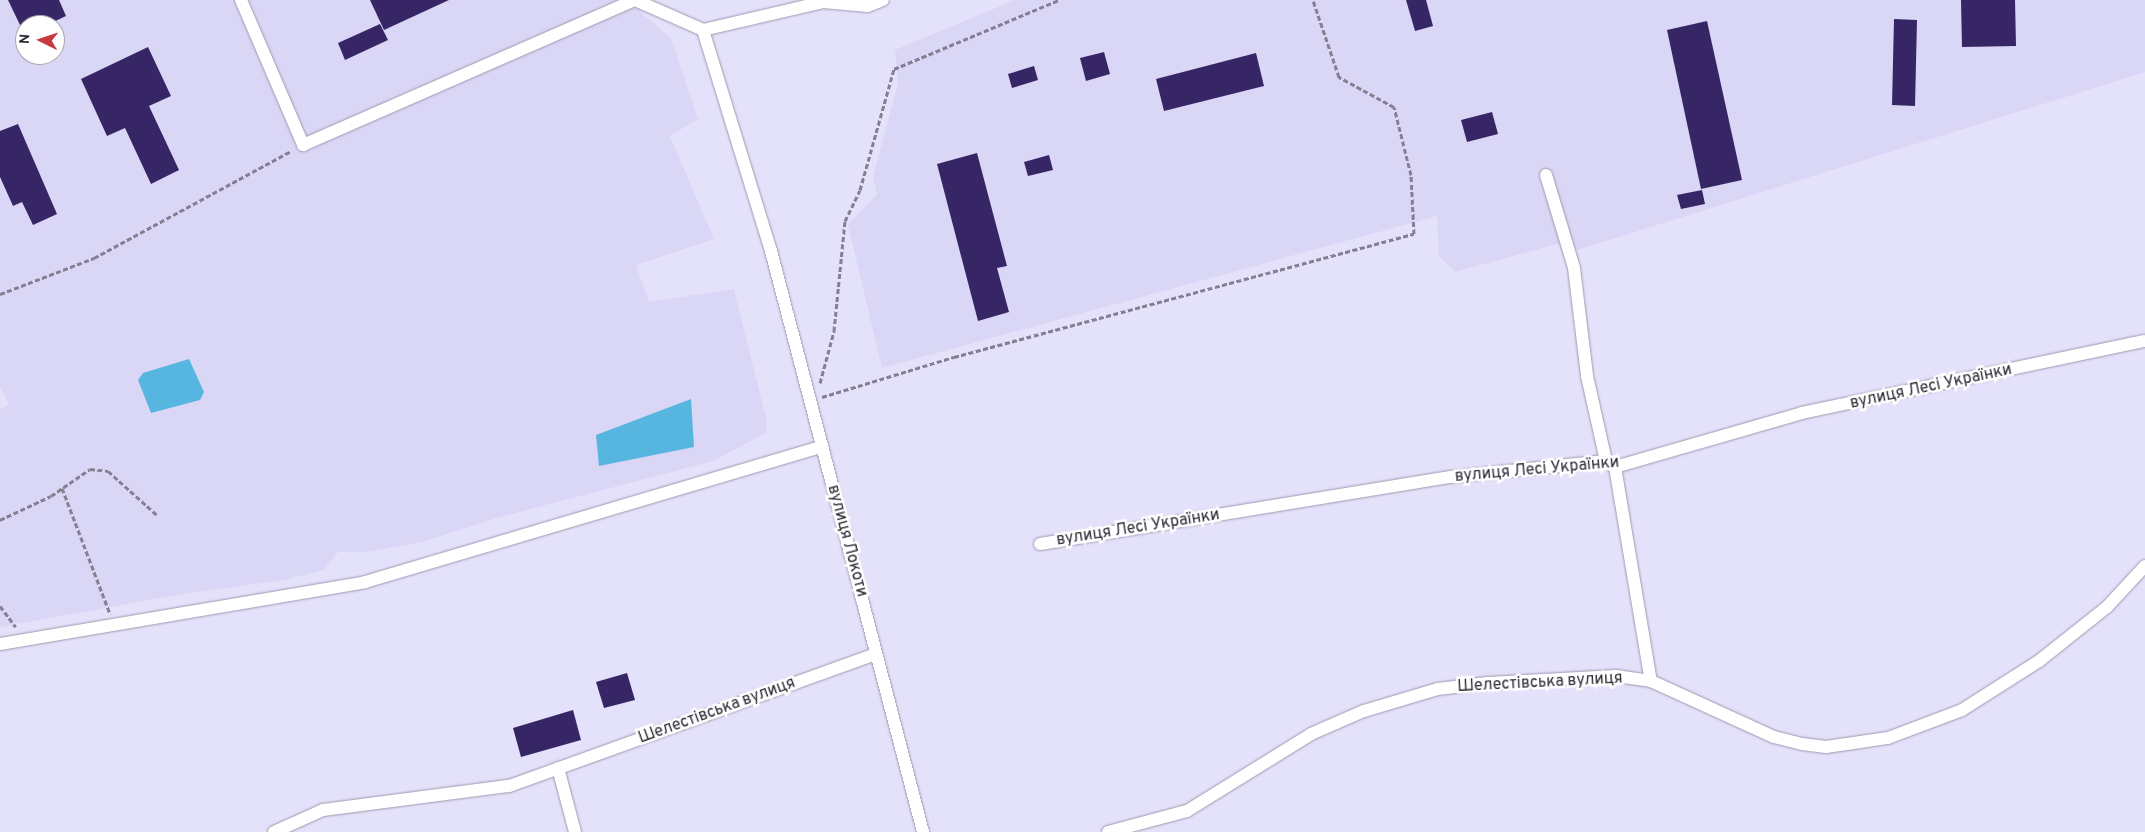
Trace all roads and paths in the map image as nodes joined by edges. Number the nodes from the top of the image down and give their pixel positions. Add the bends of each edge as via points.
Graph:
1 (241, 0) edge
2 (883, 0) edge
3 (1059, 0) edge
4 (1312, 0) edge
5 (703, 30) junction
6 (303, 145) junction
7 (1546, 175) dead end
8 (0, 294) edge
9 (2145, 342) edge
10 (822, 447) junction
11 (1610, 464) junction
12 (62, 488) junction
13 (157, 515) dead end
14 (0, 520) edge
15 (1040, 544) dead end
16 (2145, 566) edge
17 (0, 606) edge
18 (114, 624) junction
19 (25, 640) junction
20 (0, 644) edge
21 (876, 654) junction
22 (1651, 682) junction
23 (558, 768) junction
24 (274, 832) edge
25 (575, 832) edge
26 (923, 832) edge
27 (1108, 832) edge

1 - 6 street
2 - 5 street via 868,6 823,2
3 - 4 path via 894,69 860,190 845,221 834,331 816,398 954,357 1414,234 1411,175 1394,107 1339,77
5 - 6 street via 635,0
5 - 10 street, вулиця Локоти via 771,251
6 - 8 path via 94,258
7 - 11 street via 1574,268 1587,376
9 - 11 street, вулиця Лесі Українки via 1802,413
10 - 18 street via 365,582
10 - 21 street, вулиця Локоти
11 - 15 street, вулиця Лесі Українки via 1451,477
11 - 22 street
12 - 13 path via 90,469 108,471
12 - 14 path
12 - 18 path
16 - 22 street, Шелестівська вулиця via 2107,607 2039,661 1962,710 1888,738 1826,747 1802,744 1774,737
17 - 19 path
18 - 19 street
19 - 20 street
21 - 23 street, Шелестівська вулиця
21 - 26 street, вулиця Локоти
22 - 27 street, Шелестівська вулиця via 1616,676 1438,689 1364,711 1311,734 1187,811
23 - 24 street, Шелестівська вулиця via 509,786 323,810
23 - 25 street

